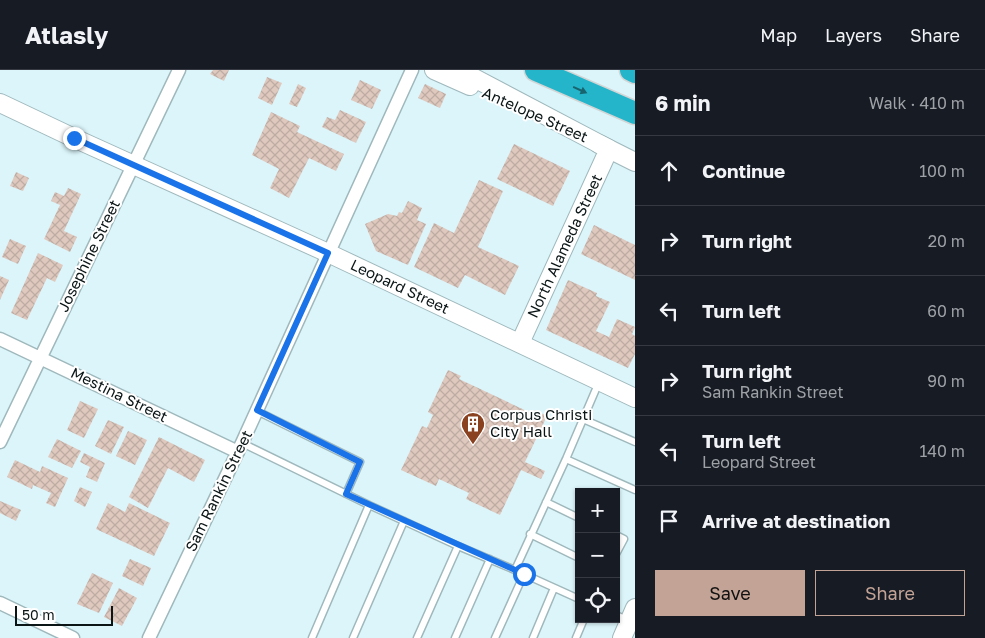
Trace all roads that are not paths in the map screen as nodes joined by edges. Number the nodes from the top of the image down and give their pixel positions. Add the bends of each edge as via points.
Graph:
1 (179, 70) edge
2 (412, 70) edge
3 (434, 70) edge
4 (459, 70) edge
5 (536, 70) edge
6 (631, 70) edge
7 (635, 72) edge
8 (0, 102) edge
9 (635, 113) edge
10 (609, 149) junction
11 (635, 162) edge
12 (134, 165) junction
13 (328, 253) junction
14 (0, 339) edge
15 (520, 343) junction
16 (40, 357) junction
17 (599, 381) junction
18 (635, 398) edge
19 (257, 410) junction
20 (583, 419) junction
21 (0, 442) edge
22 (635, 442) edge
23 (240, 448) junction
24 (566, 459) junction
25 (635, 490) edge
26 (346, 494) junction
27 (546, 502) junction
28 (369, 505) junction
29 (575, 516) edge
30 (404, 521) junction
31 (530, 534) junction
32 (620, 537) edge
33 (458, 546) junction
34 (620, 546) edge
35 (575, 556) edge
36 (490, 559) junction
37 (515, 570) junction
38 (524, 574) junction
39 (554, 588) junction
40 (575, 597) edge
41 (0, 604) edge
42 (582, 623) edge
43 (73, 638) edge
44 (149, 638) edge
45 (312, 638) edge
46 (353, 638) edge
47 (417, 638) edge
48 (455, 638) edge
49 (495, 638) edge
50 (533, 638) edge
51 (576, 638) edge

1 - 12 street, Josephine Street
2 - 13 street, Sam Rankin Street
3 - 10 main road, Antelope Street
4 - 10 main road
5 -> 9 highway
6 - 7 highway
8 - 12 main road, Leopard Street
10 - 11 main road, Antelope Street
10 - 15 main road, North Alameda Street
12 - 13 main road, Leopard Street
12 - 16 street, Josephine Street
13 - 15 main road, Leopard Street
13 - 19 street, Sam Rankin Street
14 - 16 street, Mestina Street
15 - 17 main road, Leopard Street
16 - 21 street, Josephine Street
16 - 23 street, Mestina Street
17 - 18 main road, Leopard Street
17 - 20 lane
19 - 23 street, Sam Rankin Street
19 - 26 lane via 360,462
20 - 22 lane
20 - 24 lane
23 - 26 lane
23 - 44 street, Sam Rankin Street
24 - 25 lane
24 - 27 lane
26 - 28 lane
27 - 29 lane
27 - 31 lane
28 - 30 lane
28 - 45 lane
30 - 33 lane
30 - 46 lane
31 - 35 lane
31 - 37 lane
32 - 34 lane via 624,539
33 - 36 lane
33 - 47 lane
36 - 37 lane
36 - 48 lane
37 - 38 lane
38 - 39 lane
38 - 49 lane
39 - 40 lane
39 - 50 lane
41 - 43 street
42 - 51 lane

